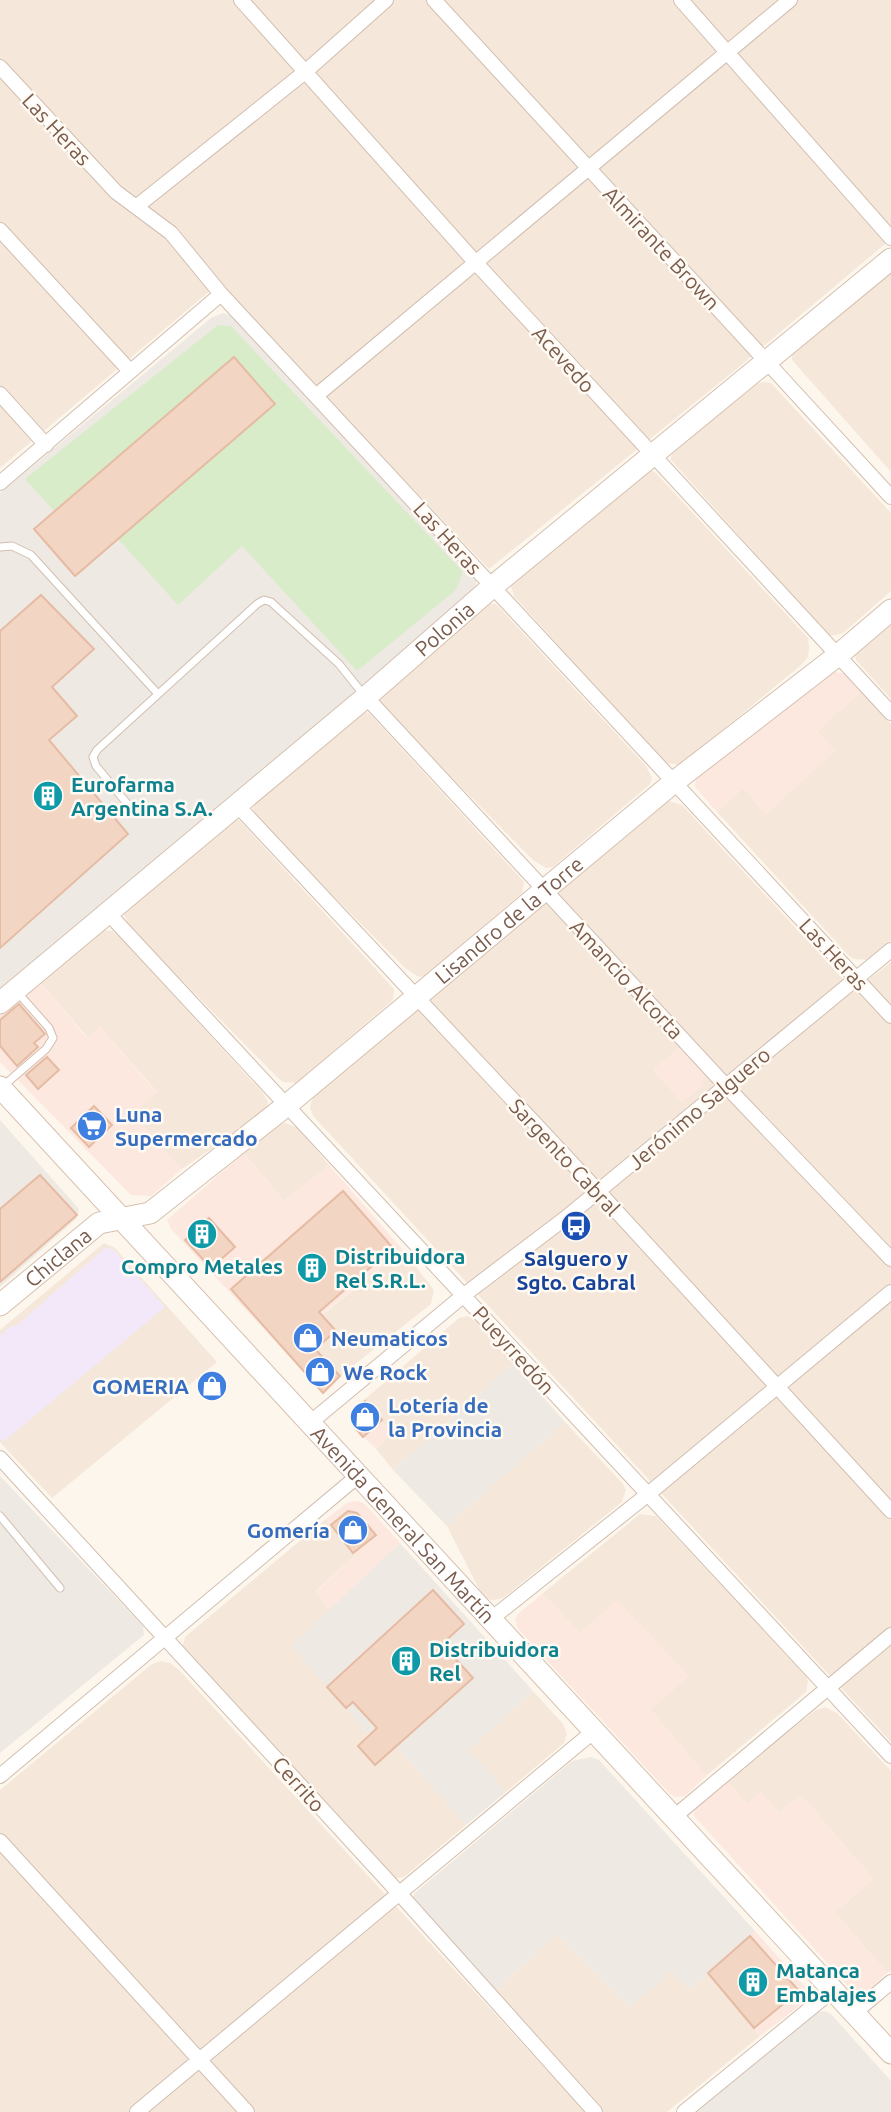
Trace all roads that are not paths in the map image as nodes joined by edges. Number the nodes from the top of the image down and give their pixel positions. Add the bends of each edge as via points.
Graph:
1 (241, 0) edge
2 (386, 0) edge
3 (434, 0) edge
4 (681, 0) edge
5 (790, 0) edge
6 (729, 53) junction
7 (0, 67) edge
8 (305, 72) junction
9 (589, 169) junction
10 (136, 207) junction
11 (0, 230) edge
12 (891, 238) edge
13 (891, 259) edge
14 (476, 263) junction
15 (221, 294) junction
16 (767, 362) junction
17 (130, 371) junction
18 (0, 394) edge
19 (317, 396) junction
20 (46, 445) junction
21 (653, 456) junction
22 (0, 483) edge
23 (891, 497) edge
24 (0, 547) edge
25 (492, 587) junction
26 (891, 610) edge
27 (837, 656) junction
28 (158, 694) junction
29 (366, 697) junction
30 (891, 713) edge
31 (674, 782) junction
32 (237, 805) junction
33 (130, 807) dead end
34 (543, 889) junction
35 (108, 913) junction
36 (891, 950) edge
37 (856, 978) junction
38 (415, 996) junction
39 (8, 997) edge
40 (891, 1016) edge
41 (726, 1086) junction
42 (0, 1087) edge
43 (287, 1105) junction
44 (598, 1191) junction
45 (121, 1219) junction
46 (891, 1259) edge
47 (891, 1292) edge
48 (464, 1294) junction
49 (0, 1305) edge
50 (777, 1388) junction
51 (311, 1422) junction
52 (0, 1458) edge
53 (359, 1475) junction
54 (647, 1495) junction
55 (891, 1511) edge
56 (0, 1516) edge
57 (60, 1588) dead end
58 (491, 1619) junction
59 (891, 1634) edge
60 (165, 1637) junction
61 (829, 1688) junction
62 (594, 1731) junction
63 (891, 1756) edge
64 (0, 1776) edge
65 (674, 1817) junction
66 (0, 1841) edge
67 (399, 1893) junction
68 (891, 1982) edge
69 (833, 1990) junction
70 (855, 2013) junction
71 (891, 2053) edge
72 (200, 2060) junction
73 (137, 2112) edge
74 (247, 2112) edge
75 (595, 2112) edge
76 (684, 2112) edge

1 - 8 street, Acevedo
2 - 8 street
3 - 9 street, Almirante Brown
4 - 6 street
5 - 6 street
6 - 9 street
6 - 12 street
7 - 10 street, Las Heras via 116,192
8 - 10 street
8 - 14 street, Acevedo
9 - 14 street
9 - 16 street, Almirante Brown
10 - 15 street, Las Heras via 171,233
11 - 17 street
13 - 16 street, Polonia
14 - 19 street
14 - 21 street, Acevedo
15 - 17 street
15 - 19 street, Las Heras
16 - 21 street, Polonia
16 - 23 street, Almirante Brown
17 - 20 street
18 - 20 street
19 - 25 street, Las Heras
20 - 22 street
21 - 25 street, Polonia
21 - 27 street, Acevedo
24 - 28 lane via 12,545 31,555
25 - 29 street, Polonia
25 - 31 street, Las Heras
26 - 27 street, Lisandro de la Torre
27 - 30 street, Acevedo
27 - 31 street, Lisandro de la Torre
28 - 29 lane via 264,600 271,601 339,664
28 - 33 lane via 93,757
29 - 32 street, Polonia
29 - 34 street, Amancio Alcorta
31 - 34 street, Lisandro de la Torre
31 - 37 street, Las Heras
32 - 35 street, Polonia
32 - 38 street, Sargento Cabral
34 - 38 street, Lisandro de la Torre
34 - 41 street, Amancio Alcorta
35 - 39 street, Polonia
35 - 43 street, Pueyrredón
36 - 37 street, Jerónimo Salguero
37 - 40 street, Las Heras
37 - 41 street, Jerónimo Salguero
38 - 43 street, Lisandro de la Torre
38 - 44 street, Sargento Cabral
39 - 42 lane via 49,1028 53,1038
41 - 44 street, Jerónimo Salguero
41 - 46 street, Amancio Alcorta
42 - 45 street, Avenida General San Martín
43 - 45 street, Lisandro de la Torre via 150,1213
43 - 48 street, Pueyrredón
44 - 48 street, Jerónimo Salguero
44 - 50 street, Sargento Cabral
45 - 49 street, Chiclana via 99,1223
45 - 51 street, Avenida General San Martín
47 - 50 street
48 - 51 street, Jerónimo Salguero
48 - 54 street, Pueyrredón
50 - 54 street
50 - 55 street, Sargento Cabral
51 - 53 street, Avenida General San Martín
52 - 60 street, Cerrito
53 - 58 street, Avenida General San Martín
53 - 60 street
54 - 58 street
54 - 61 street, Pueyrredón
56 - 57 lane
58 - 62 street, Avenida General San Martín
59 - 61 street
60 - 64 street
60 - 67 street, Cerrito
61 - 63 street, Pueyrredón
61 - 65 street
62 - 65 street, Avenida General San Martín
62 - 67 street
65 - 69 street, Avenida General San Martín
66 - 72 street
67 - 72 street
67 - 75 street, Cerrito
68 - 70 street
69 - 70 street, Avenida General San Martín
69 - 76 street
70 - 71 street, Avenida General San Martín
72 - 73 street
72 - 74 street

